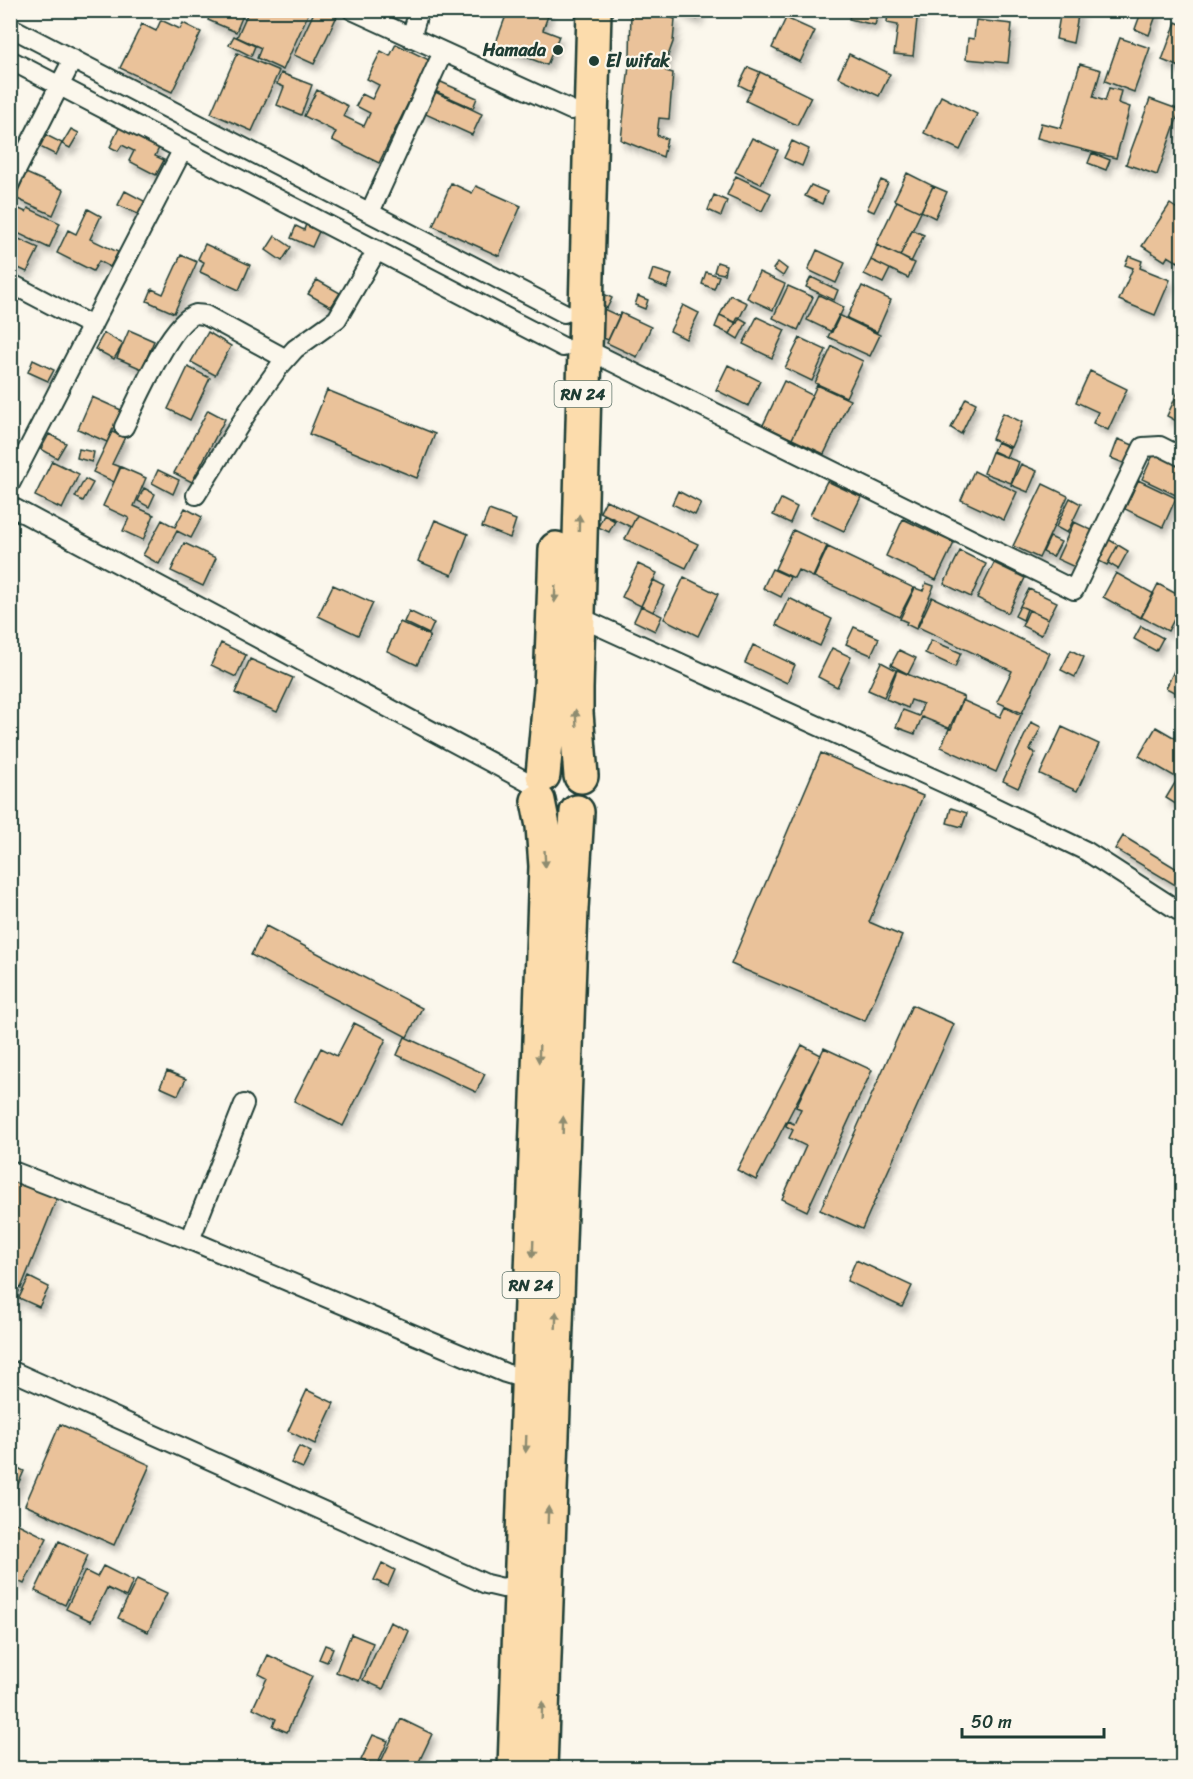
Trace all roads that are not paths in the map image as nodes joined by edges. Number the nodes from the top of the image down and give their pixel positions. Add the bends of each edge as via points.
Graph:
1 (352, 10) edge
2 (419, 10) edge
3 (574, 10) edge
4 (594, 10) edge
5 (10, 27) edge
6 (411, 38) junction
7 (443, 52) junction
8 (74, 59) junction
9 (10, 60) edge
10 (60, 85) junction
11 (571, 110) junction
12 (183, 149) junction
13 (10, 183) edge
14 (370, 212) junction
15 (377, 250) junction
16 (10, 283) edge
17 (564, 313) junction
18 (92, 326) junction
19 (573, 347) junction
20 (286, 359) junction
21 (124, 427) dead end
22 (1182, 457) edge
23 (10, 484) edge
24 (196, 495) dead end
25 (10, 507) edge
26 (577, 616) junction
27 (581, 776) junction
28 (540, 788) junction
29 (577, 812) junction
30 (1182, 913) edge
31 (244, 1104) dead end
32 (10, 1170) edge
33 (189, 1240) junction
34 (10, 1370) edge
35 (528, 1380) junction
36 (521, 1583) junction
37 (515, 1768) edge
38 (540, 1768) edge

1 - 6 street
2 - 6 street
3 - 11 highway, RN 24
4 - 19 highway, RN 24
5 - 8 street
6 - 7 street
7 - 11 street
7 - 14 street
8 - 10 street
8 - 14 street
9 - 10 street
10 - 12 street
10 - 13 street
11 - 17 highway, RN 24
12 - 15 street
12 - 18 street
14 - 17 street
15 - 19 street
15 - 20 street via 337,319
16 - 18 street
17 - 19 highway, RN 24
18 - 23 street
19 - 22 street via 1074,590 1143,447 1160,446
26 -> 19 highway, RN 24
19 -> 28 highway, RN 24 via 551,688
20 - 21 street via 197,314 186,320 167,343
20 - 24 street
25 - 28 street
27 -> 26 highway, RN 24 via 576,713
26 - 30 street via 1086,851
27 - 28 highway via 558,767 550,770
27 - 29 highway via 586,799
28 - 29 highway via 542,808 555,817
28 -> 35 highway, RN 24 via 546,866
38 -> 29 highway, RN 24 via 570,909
31 - 33 street
32 - 33 street
33 - 35 street
34 - 36 street via 486,1584 503,1588
35 -> 36 highway, RN 24
36 - 37 highway, RN 24

